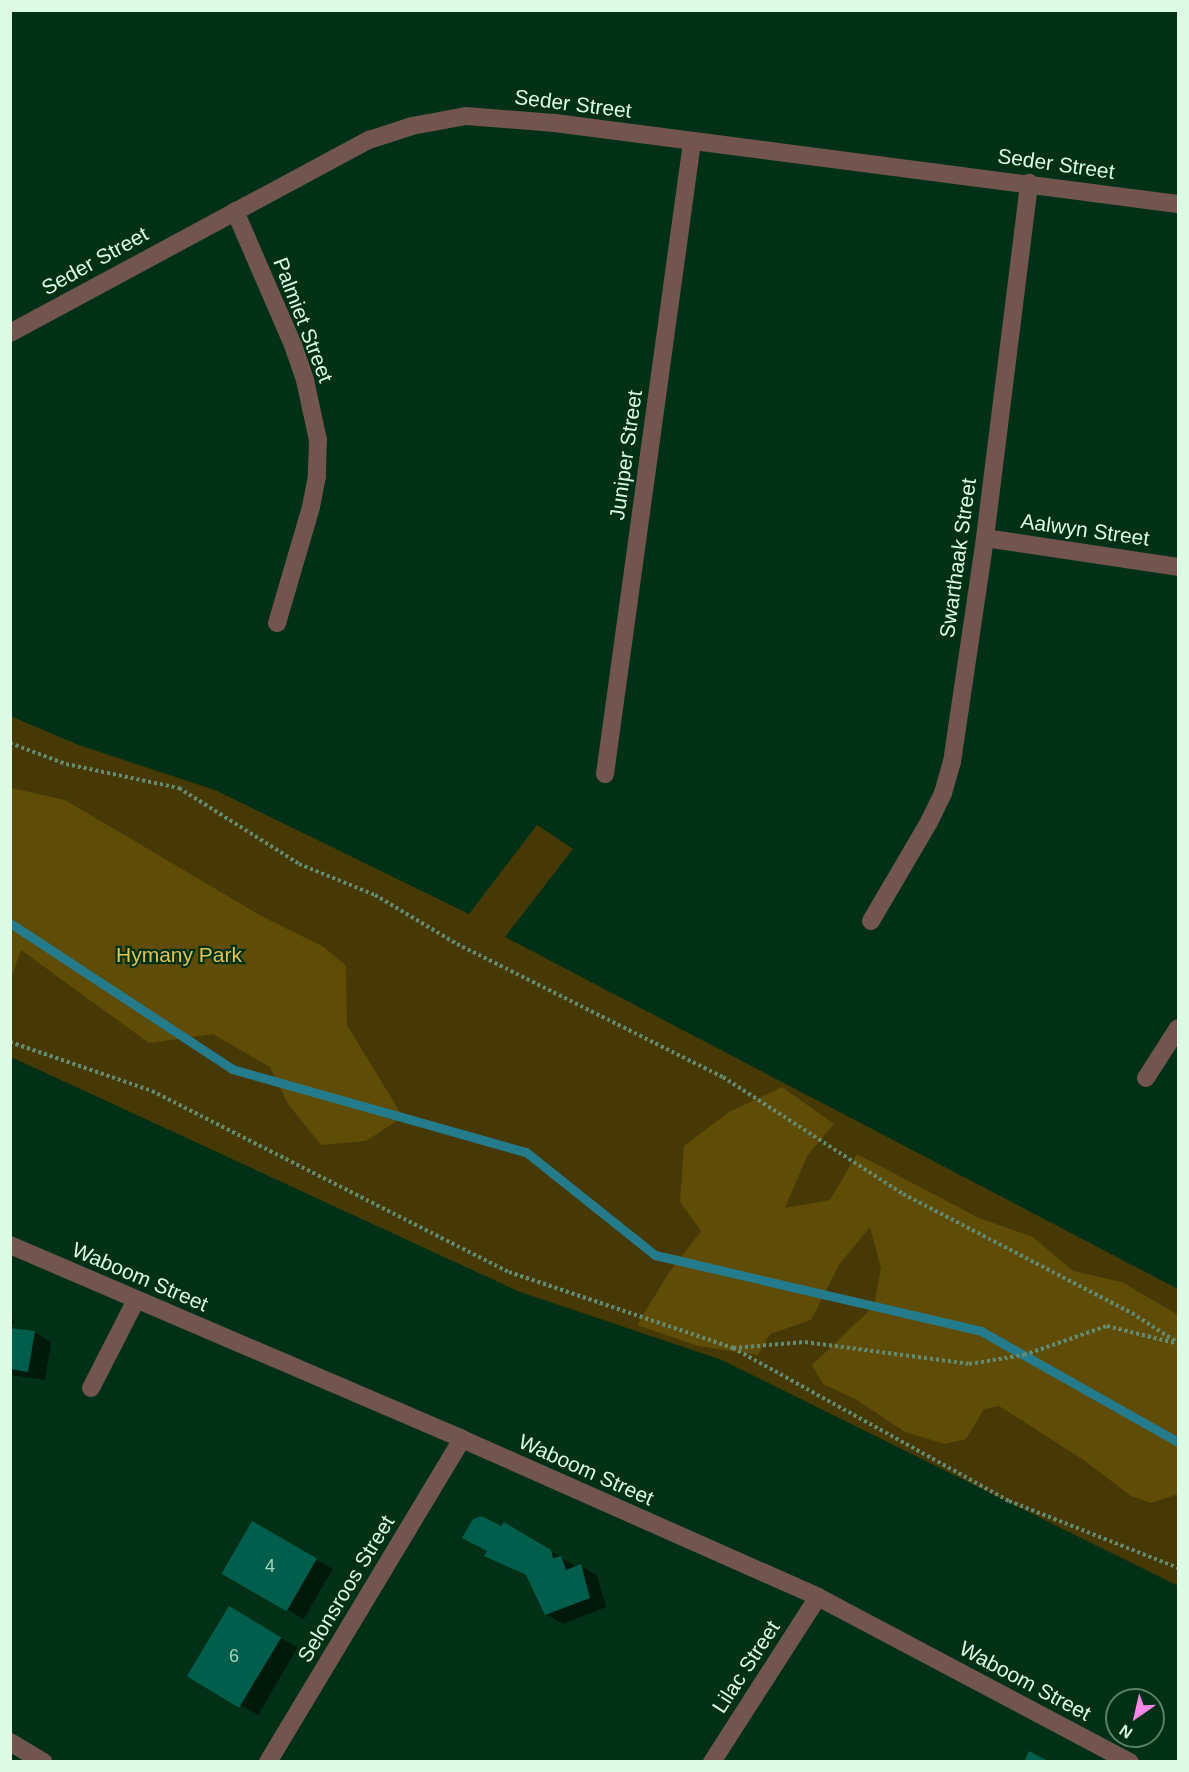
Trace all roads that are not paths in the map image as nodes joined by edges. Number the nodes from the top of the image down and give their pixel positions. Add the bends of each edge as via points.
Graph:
1 (692, 142) junction
2 (1029, 183) junction
3 (1179, 204) edge
4 (235, 211) junction
5 (10, 333) edge
6 (985, 538) junction
7 (1179, 567) edge
8 (277, 623) dead end
9 (605, 774) dead end
10 (872, 921) dead end
11 (1179, 1028) edge
12 (1146, 1078) dead end
13 (10, 1245) edge
14 (136, 1300) junction
15 (91, 1388) dead end
16 (462, 1439) junction
17 (818, 1597) junction
18 (13, 1749) edge
19 (43, 1761) edge
20 (268, 1761) edge
21 (712, 1761) edge
22 (1130, 1761) edge

1 - 2 street, Seder Street
1 - 4 street, Seder Street via 494,117 438,120 369,140
1 - 9 street, Juniper Street
2 - 3 street, Seder Street
2 - 6 street, Swarthaak Street
4 - 5 street, Seder Street
4 - 8 street, Palmiet Street via 293,345 318,440 311,507
6 - 7 street, Aalwyn Street
6 - 10 street, Swarthaak Street via 952,762 943,793
11 - 12 street
13 - 14 street, Waboom Street
14 - 15 street
14 - 16 street, Waboom Street
16 - 17 street, Waboom Street
16 - 20 street, Selonsroos Street
17 - 21 street, Lilac Street
17 - 22 street, Waboom Street
18 - 19 street

